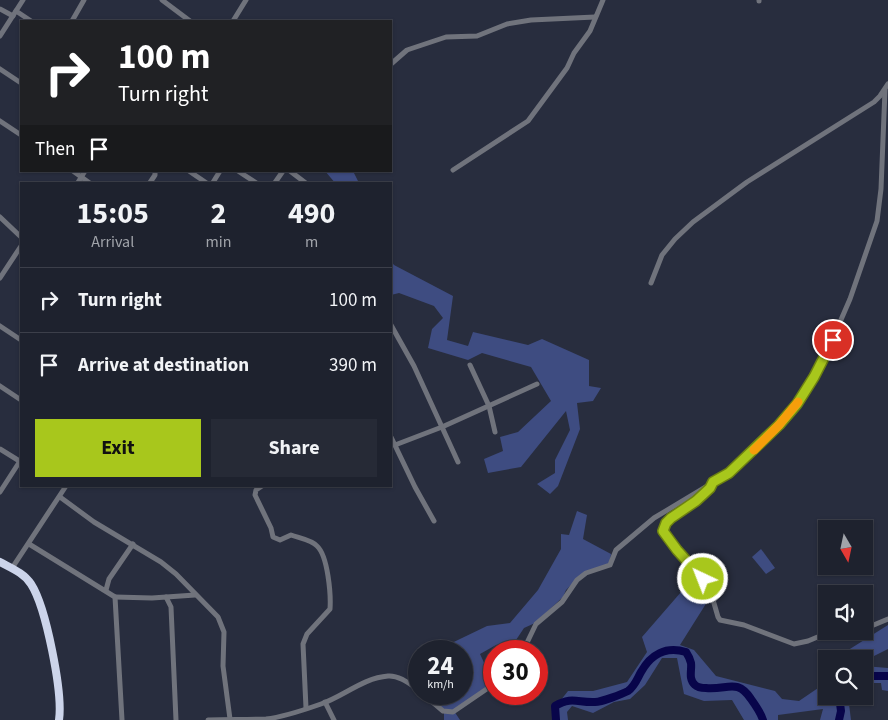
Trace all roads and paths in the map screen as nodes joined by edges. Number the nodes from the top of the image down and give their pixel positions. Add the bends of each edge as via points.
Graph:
1 (23, 0) edge
2 (84, 0) edge
3 (162, 0) edge
4 (237, 0) edge
5 (603, 0) edge
6 (245, 2) edge
7 (0, 9) edge
8 (15, 14) junction
9 (595, 18) junction
10 (29, 20) edge
11 (73, 20) edge
12 (189, 20) edge
13 (234, 20) edge
14 (0, 36) edge
15 (392, 63) edge
16 (0, 70) edge
17 (20, 82) edge
18 (888, 84) edge
19 (885, 90) junction
20 (0, 121) edge
21 (20, 134) edge
22 (452, 170) dead end
23 (74, 172) edge
24 (85, 172) edge
25 (191, 172) edge
26 (219, 172) edge
27 (240, 172) edge
28 (291, 172) edge
29 (82, 178) junction
30 (79, 182) edge
31 (88, 182) edge
32 (207, 182) edge
33 (212, 182) edge
34 (255, 182) edge
35 (304, 182) edge
36 (0, 217) edge
37 (20, 236) edge
38 (20, 248) edge
39 (0, 278) edge
40 (651, 283) dead end
41 (0, 326) edge
42 (392, 328) edge
43 (20, 339) edge
44 (470, 365) dead end
45 (537, 384) dead end
46 (0, 386) edge
47 (20, 399) edge
48 (489, 406) junction
49 (442, 427) junction
50 (495, 432) dead end
51 (392, 439) edge
52 (395, 445) junction
53 (0, 449) edge
54 (20, 461) edge
55 (458, 462) dead end
56 (713, 482) junction
57 (64, 487) edge
58 (260, 487) edge
59 (0, 492) edge
60 (60, 496) junction
61 (654, 518) junction
62 (671, 518) junction
63 (434, 521) dead end
64 (29, 544) junction
65 (133, 544) junction
66 (0, 562) edge
67 (12, 568) junction
68 (109, 579) junction
69 (98, 585) junction
70 (106, 590) junction
71 (195, 595) junction
72 (115, 597) junction
73 (166, 597) junction
74 (888, 619) edge
75 (873, 625) edge
76 (818, 637) edge
77 (528, 640) edge
78 (408, 683) edge
79 (325, 702) junction
80 (436, 705) edge
81 (463, 705) edge
82 (306, 708) junction
83 (230, 719) edge
84 (60, 720) edge
85 (122, 720) edge
86 (176, 720) edge
87 (208, 720) edge
88 (334, 720) edge

1 - 8 street
2 - 11 street
3 - 12 street
4 - 6 street
5 - 9 street
6 - 13 street
7 - 8 street
8 - 10 street
8 - 14 street
9 - 15 street via 507,24 477,36 446,38 407,50
9 - 22 street via 567,68 528,121
16 - 17 street
18 - 19 street
19 - 40 street via 860,112 715,204 693,222 662,255
19 - 56 street via 878,215 853,290 827,352 797,404 779,425 729,473
20 - 21 street
23 - 29 street
24 - 29 street
25 - 32 street
26 - 33 street
27 - 34 street
28 - 35 street
29 - 30 street
29 - 31 street
36 - 37 street
38 - 39 street
41 - 43 street
42 - 49 street
44 - 48 street
45 - 48 street
46 - 47 street
48 - 49 street
48 - 50 street
49 - 52 street
49 - 55 street
51 - 52 street
52 - 63 street
53 - 54 street
54 - 59 street
56 - 61 street
56 - 62 street via 696,501
57 - 60 street
58 - 82 street via 255,495 273,537 280,540 291,535 318,546 328,579 330,609 303,644
60 - 64 street
60 - 65 street via 94,522
61 - 62 street
61 - 77 street via 616,550 610,565 586,573 577,580 562,602 536,624
62 - 76 street via 663,531 710,586 720,620 744,625 794,644
64 - 67 street
64 - 69 street
65 - 68 street
65 - 71 street via 161,562
66 - 67 highway
67 - 84 highway via 32,585 43,614 58,680
68 - 69 street
68 - 70 street
69 - 70 street
70 - 72 street
71 - 73 street
71 - 83 street via 218,617 222,626 224,679
72 - 73 street
72 - 85 street
73 - 86 street via 170,607
74 - 75 street
78 - 79 street via 387,676 362,683
79 - 82 street
79 - 88 street
80 - 81 street via 446,713
82 - 83 street via 266,719
83 - 87 street

